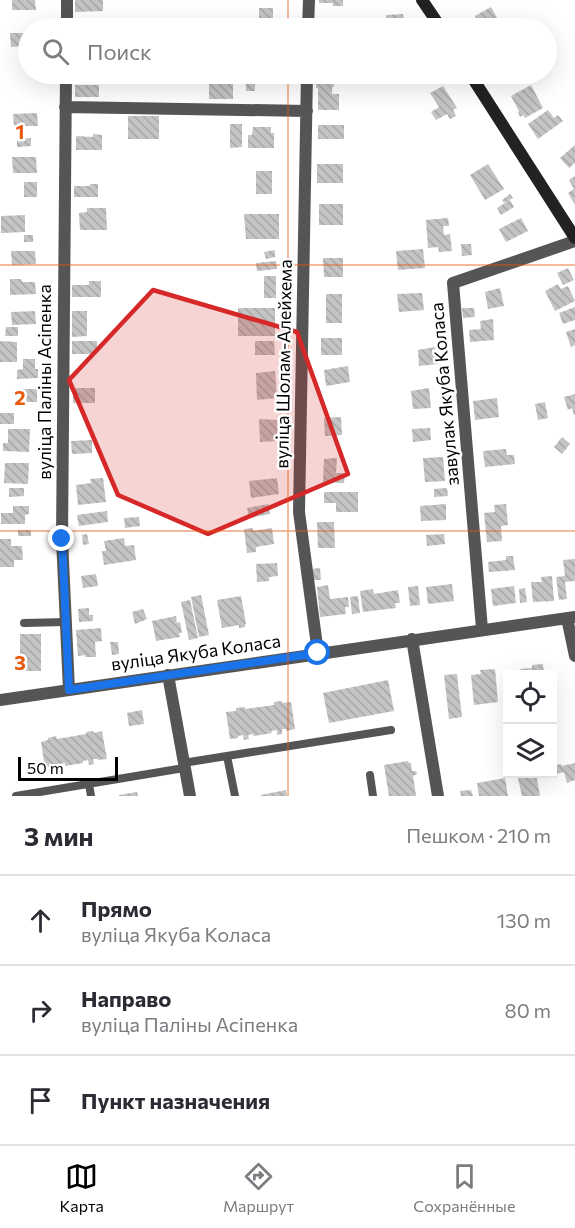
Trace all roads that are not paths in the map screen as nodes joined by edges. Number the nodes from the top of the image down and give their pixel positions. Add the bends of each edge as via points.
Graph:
1 (67, 0) edge
2 (309, 0) edge
3 (422, 0) edge
4 (66, 18) edge
5 (308, 18) edge
6 (434, 18) edge
7 (66, 84) edge
8 (307, 84) edge
9 (476, 84) edge
10 (65, 106) junction
11 (307, 111) junction
12 (575, 239) edge
13 (571, 617) edge
14 (66, 622) junction
15 (24, 623) dead end
16 (483, 629) junction
17 (412, 639) junction
18 (318, 653) junction
19 (575, 656) edge
20 (168, 675) junction
21 (69, 690) junction
22 (0, 700) edge
23 (391, 730) dead end
24 (227, 756) junction
25 (184, 765) junction
26 (370, 775) dead end
27 (89, 784) junction
28 (16, 796) edge
29 (91, 796) edge
30 (190, 796) edge
31 (235, 796) edge
32 (373, 796) edge
33 (438, 796) edge

1 - 4 street
2 - 5 street
3 - 6 main road
7 - 10 street, вуліца Паліны Асіпенка
8 - 11 street, вуліца Шолам-Алейхема
9 - 12 main road
10 - 11 street
10 - 14 street, вуліца Паліны Асіпенка via 62,539
11 - 18 street, вуліца Шолам-Алейхема via 299,512
12 - 16 street, завулак Якуба Коласа via 453,284
13 - 16 street, вуліца Якуба Коласа
13 - 19 street
14 - 15 lane
14 - 21 street, вуліца Паліны Асіпенка
16 - 17 street, вуліца Якуба Коласа
17 - 18 street, вуліца Якуба Коласа
17 - 33 street
18 - 20 street, вуліца Якуба Коласа
20 - 21 street, вуліца Якуба Коласа
20 - 25 street
21 - 22 street, вуліца Якуба Коласа
23 - 24 lane
24 - 25 lane
24 - 31 lane
25 - 27 lane
25 - 30 street
26 - 32 lane
27 - 28 lane
27 - 29 lane

